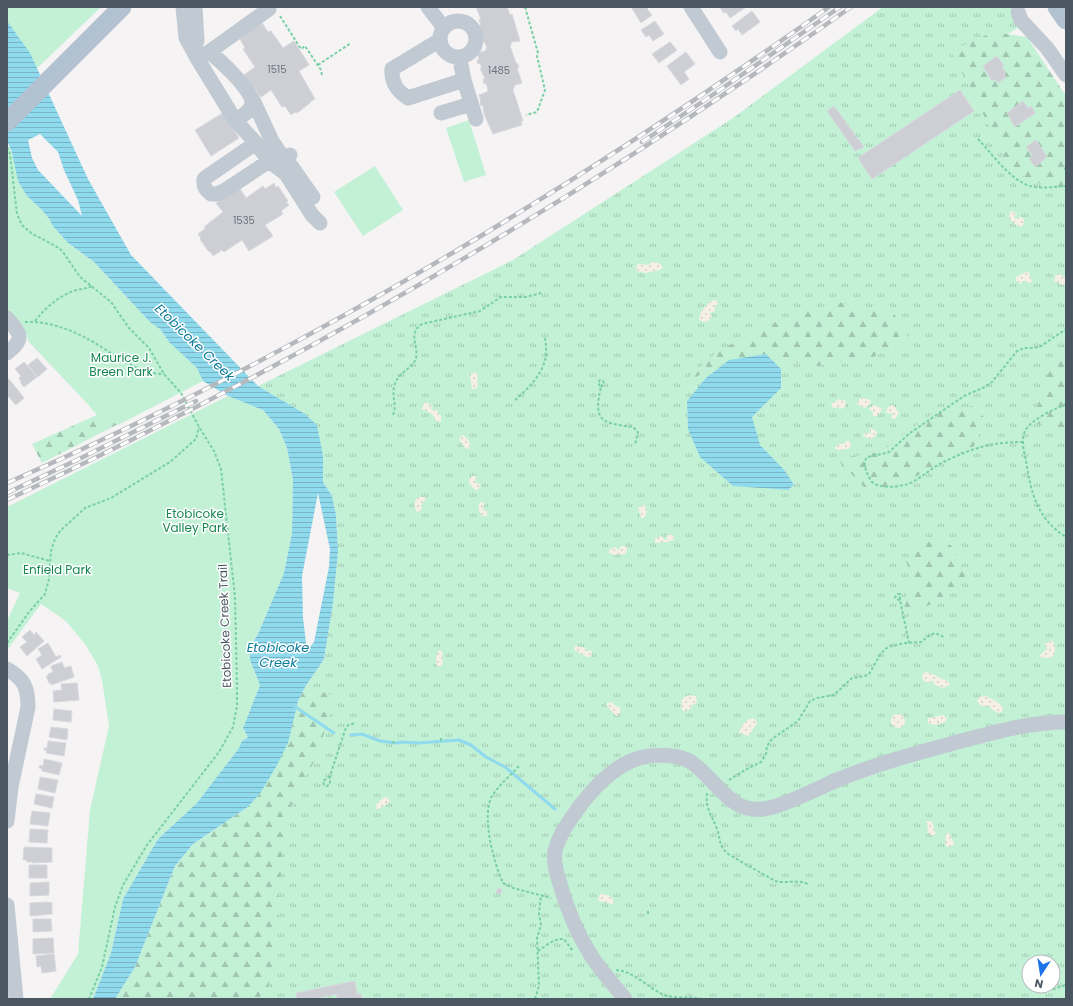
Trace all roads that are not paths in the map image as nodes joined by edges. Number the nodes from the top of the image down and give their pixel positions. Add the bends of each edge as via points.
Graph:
1 (122, 7) edge
2 (183, 7) edge
3 (195, 7) edge
4 (428, 7) edge
5 (691, 7) edge
6 (1057, 7) edge
7 (274, 12) road end
8 (1018, 12) dead end
9 (1066, 20) edge
10 (720, 52) dead end
11 (199, 53) junction
12 (461, 64) dead end
13 (1066, 75) edge
14 (464, 80) junction
15 (243, 86) junction
16 (252, 98) junction
17 (222, 99) junction
18 (471, 104) junction
19 (441, 113) dead end
20 (476, 119) dead end
21 (235, 120) junction
22 (7, 122) edge
23 (256, 143) junction
24 (288, 157) junction
25 (269, 161) junction
26 (313, 197) dead end
27 (320, 222) dead end
28 (9, 321) edge
29 (7, 353) edge
30 (7, 669) edge
31 (1066, 722) edge
32 (7, 821) edge
33 (7, 905) edge
34 (16, 999) edge
35 (625, 999) edge

1 - 22 main road
2 - 11 street via 186,38
3 - 11 street
4 - 14 street via 442,34 392,69 394,84 408,98
5 - 10 street
6 - 9 main road
7 - 11 street
8 - 13 street via 1020,20 1047,48
11 - 15 street via 230,70
11 - 17 street
12 - 14 street
14 - 18 street
15 - 16 street
15 - 17 street
16 - 21 street via 252,104 247,112
16 - 24 street via 272,141
17 - 21 street
18 - 19 street
18 - 20 street
21 - 23 street
23 - 25 street
23 - 25 street via 204,179 206,190 210,194 224,191
24 - 25 street
24 - 26 street
25 - 27 street via 286,174 312,215
28 - 29 street via 19,341
30 - 32 street via 24,684 28,696
31 - 35 street via 1023,726 896,759 843,777 766,809 754,810 733,802 690,762 678,757 642,757 615,770 588,796 565,826 554,853 556,871 573,922 591,956
33 - 34 street

